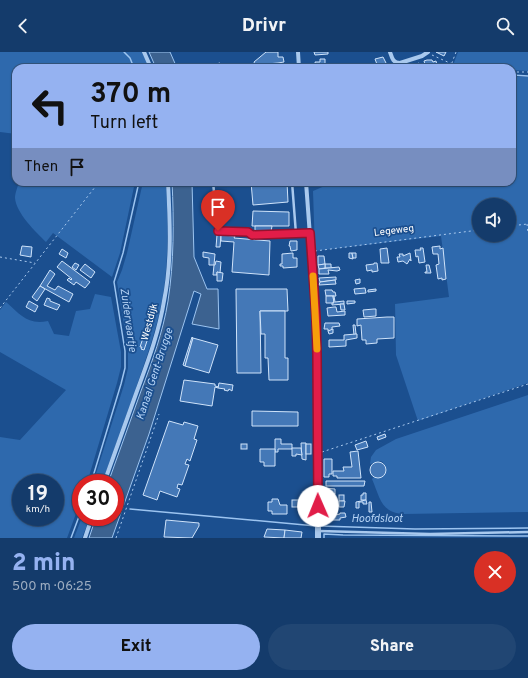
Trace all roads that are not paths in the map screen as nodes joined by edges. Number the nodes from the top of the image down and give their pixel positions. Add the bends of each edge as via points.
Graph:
1 (144, 52) edge
2 (298, 52) edge
3 (390, 52) edge
4 (427, 53) edge
5 (149, 64) edge
6 (299, 64) edge
7 (168, 186) edge
8 (213, 186) edge
9 (292, 186) edge
10 (306, 186) edge
11 (310, 233) junction
12 (296, 234) junction
13 (107, 474) edge
14 (318, 517) joint
15 (89, 526) edge
16 (318, 530) junction
17 (528, 532) edge
18 (85, 538) edge
19 (318, 538) edge

1 - 5 street
2 - 6 street
3 - 4 street via 393,61 397,63
7 - 13 street, Westdijk via 169,258 165,299 148,360
8 - 12 lane via 218,231 248,232 252,235
9 - 12 lane
10 - 11 street
11 - 12 lane
11 - 14 street via 316,325
14 - 16 street
15 - 18 street
16 - 17 lane via 430,534
16 - 19 street

